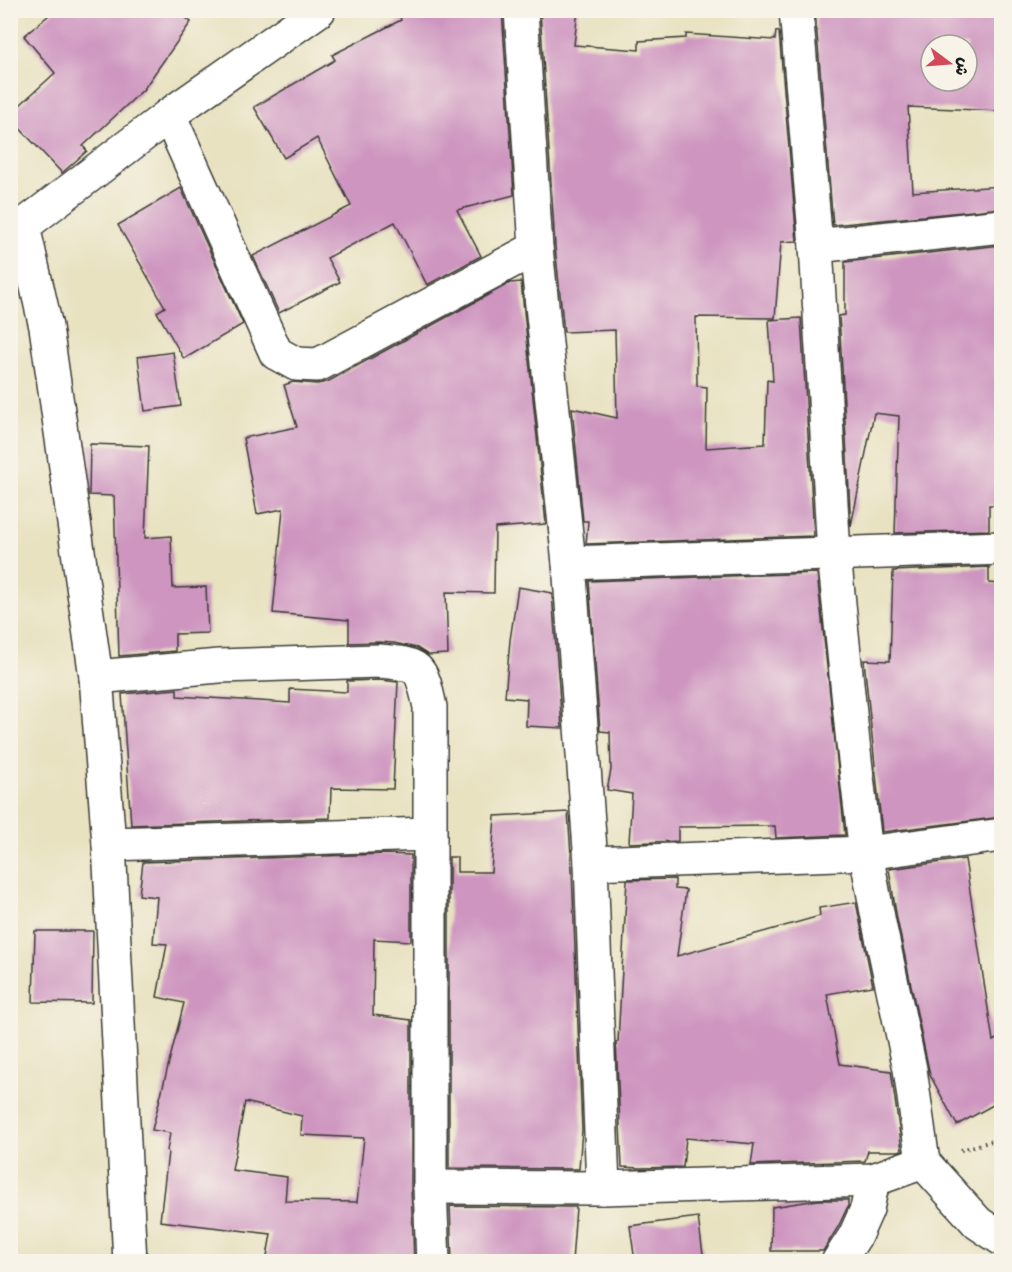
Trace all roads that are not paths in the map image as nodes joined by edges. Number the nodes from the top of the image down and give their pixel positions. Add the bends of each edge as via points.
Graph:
1 (319, 10) edge
2 (521, 10) edge
3 (796, 10) edge
4 (169, 115) junction
5 (1002, 226) edge
6 (17, 231) edge
7 (816, 246) junction
8 (536, 248) junction
9 (1002, 548) edge
10 (834, 554) junction
11 (569, 563) junction
12 (96, 677) junction
13 (429, 834) junction
14 (1002, 835) edge
15 (109, 844) junction
16 (866, 853) junction
17 (591, 863) junction
18 (923, 1162) junction
19 (873, 1180) junction
20 (430, 1187) junction
21 (603, 1188) junction
22 (1002, 1239) edge
23 (130, 1262) edge
24 (433, 1262) edge
25 (838, 1262) edge

1 - 4 street
2 - 8 street
3 - 7 street
4 - 6 street
4 - 8 street via 276,353 296,364 318,365
5 - 7 street
6 - 12 street via 46,327
7 - 10 street
8 - 11 street
9 - 10 street
10 - 11 street
10 - 16 street
11 - 17 street
12 - 13 street via 219,666 379,661 404,663 417,669 424,680 430,707
12 - 15 street
13 - 15 street
13 - 20 street
14 - 16 street
15 - 23 street
16 - 17 street
16 - 18 street via 910,1069
17 - 21 street
18 - 19 street
18 - 22 street via 978,1223
19 - 21 street
19 - 25 street via 867,1209
20 - 21 street
20 - 24 street

